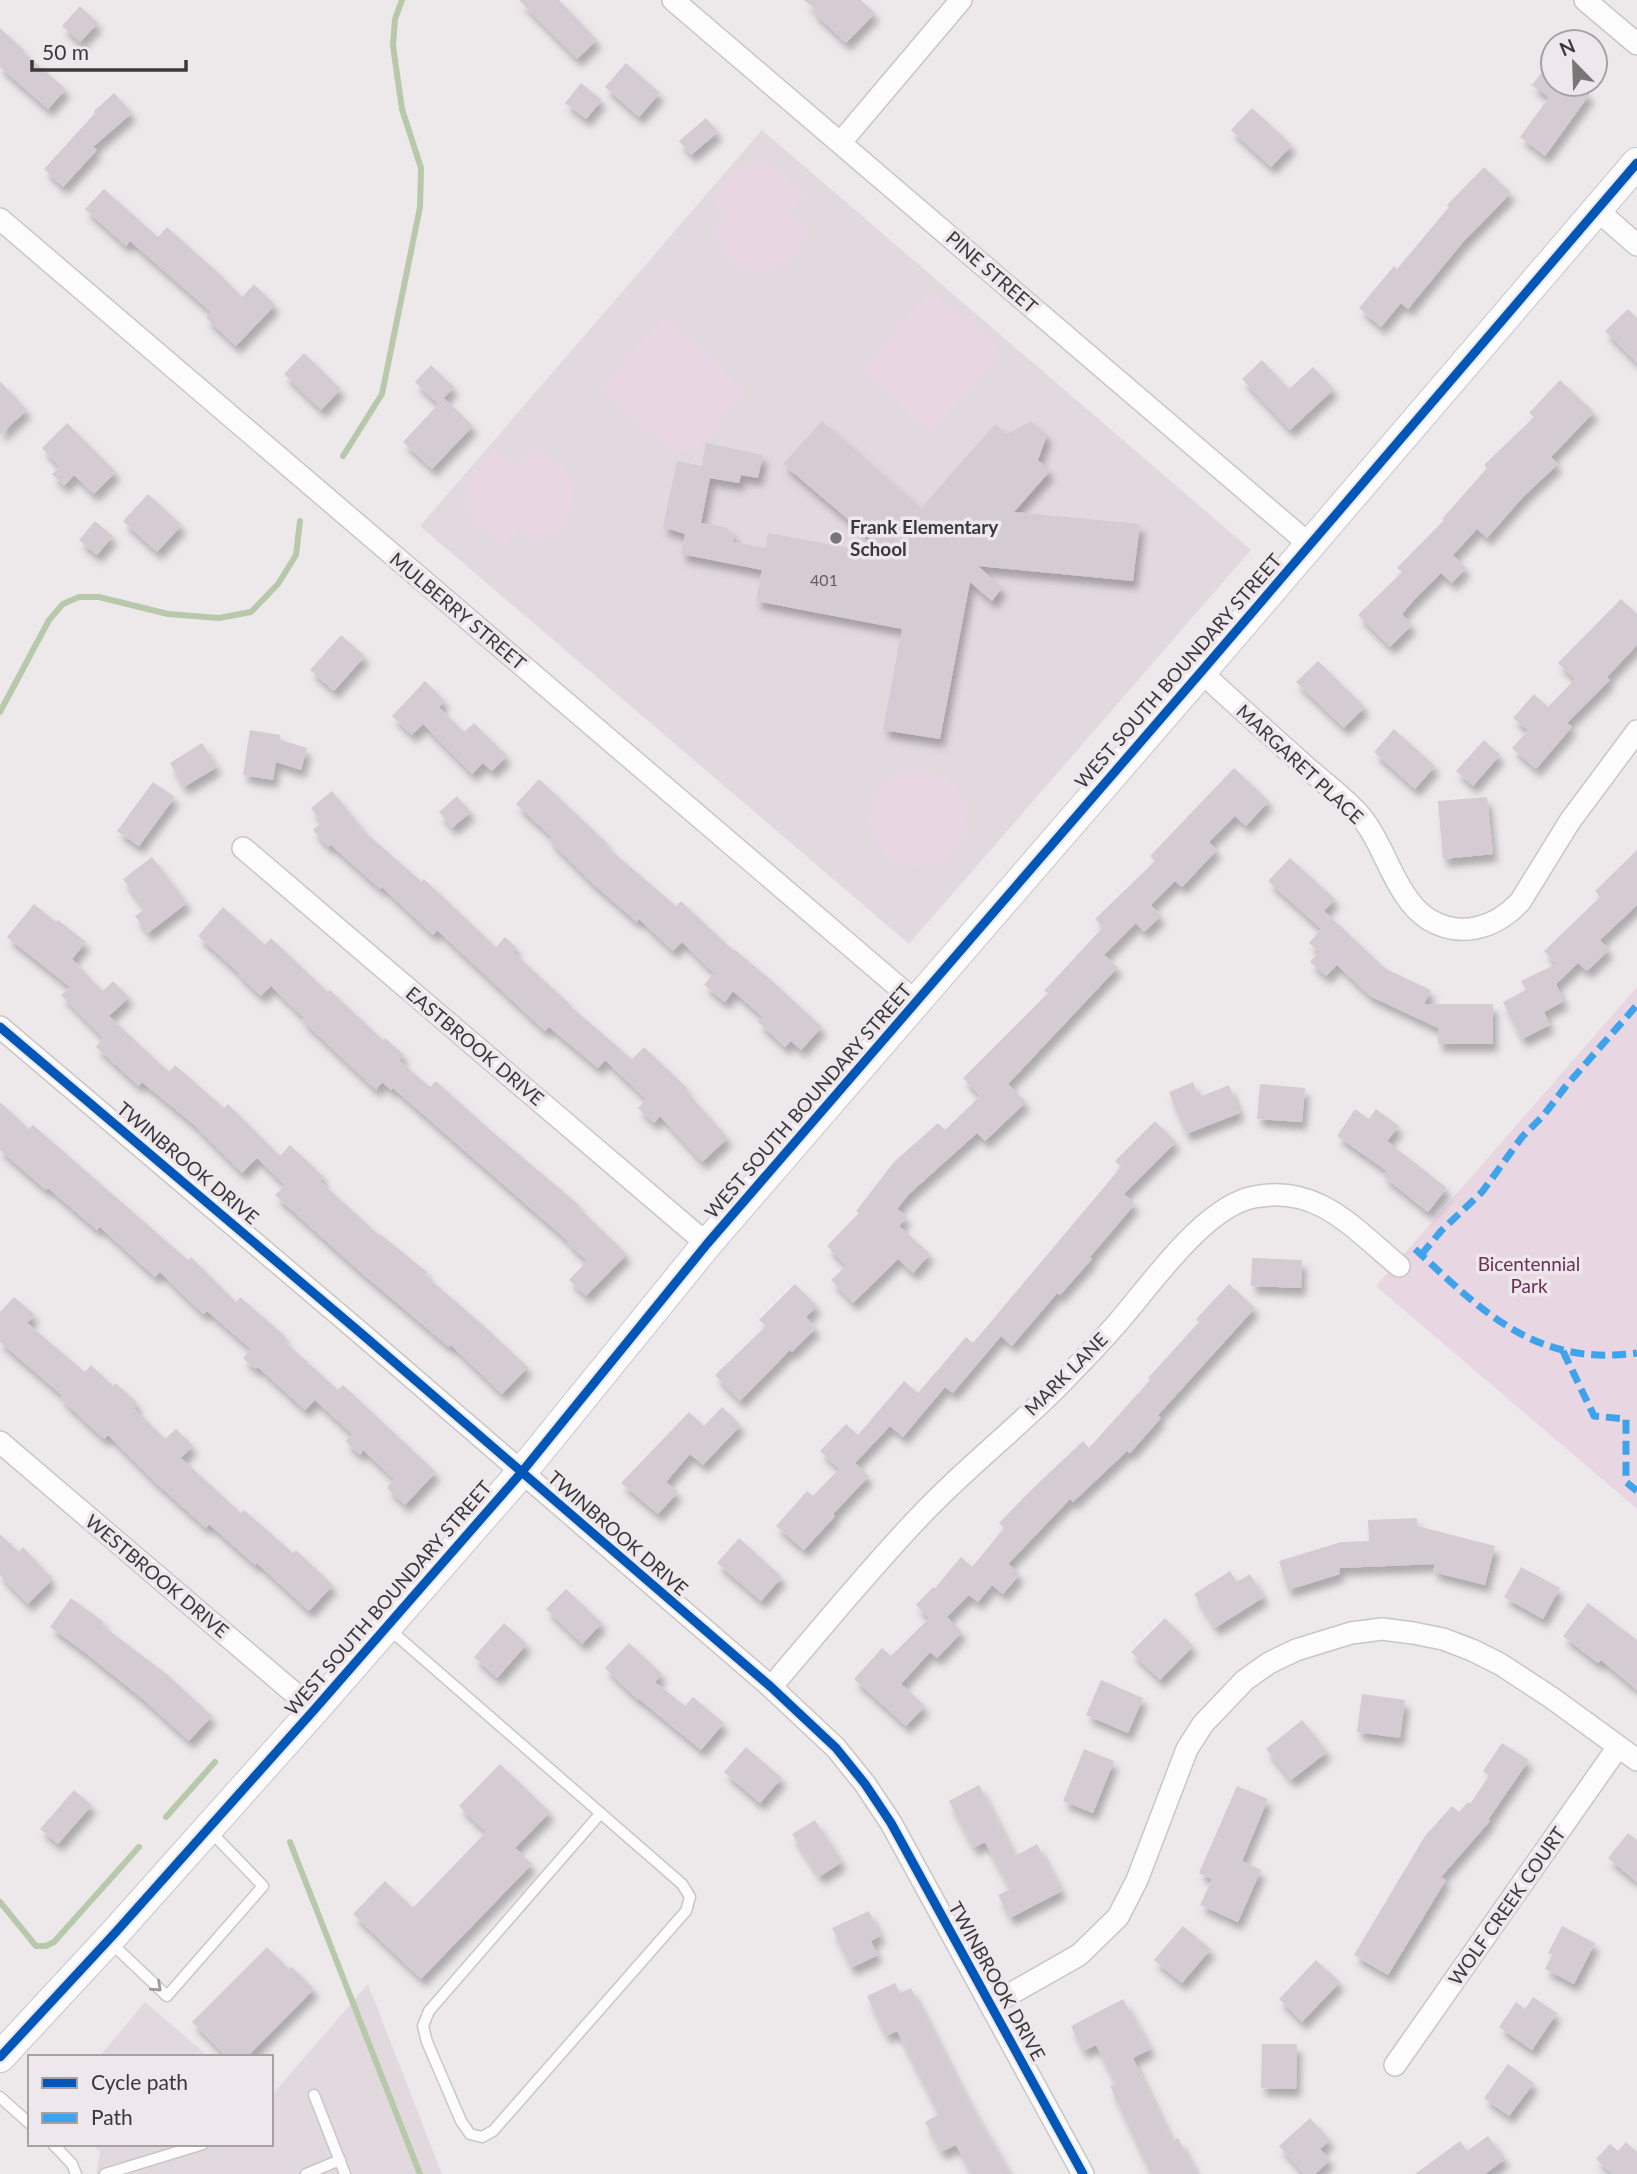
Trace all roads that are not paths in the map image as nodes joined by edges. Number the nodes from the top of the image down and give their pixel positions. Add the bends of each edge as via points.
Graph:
1 (673, 0) edge
2 (961, 0) edge
3 (1585, 0) edge
4 (1637, 44) edge
5 (841, 142) junction
6 (1637, 163) edge
7 (1597, 210) junction
8 (0, 219) edge
9 (1637, 245) edge
10 (1310, 545) junction
11 (1201, 672) junction
12 (1637, 731) edge
13 (243, 848) dead end
14 (916, 1002) junction
15 (0, 1027) edge
16 (707, 1244) junction
17 (1399, 1266) dead end
18 (0, 1442) edge
19 (521, 1473) junction
20 (387, 1627) junction
21 (771, 1687) junction
22 (314, 1710) junction
23 (1618, 1747) junction
24 (1637, 1760) edge
25 (600, 1814) junction
26 (208, 1829) junction
27 (108, 1940) junction
28 (991, 2005) junction
29 (0, 2057) edge
30 (1395, 2065) dead end
31 (314, 2095) dead end
32 (0, 2097) edge
33 (28, 2122) edge
34 (55, 2146) edge
35 (196, 2146) edge
36 (340, 2160) junction
37 (76, 2174) edge
38 (105, 2174) edge
39 (306, 2174) edge
40 (345, 2174) edge
41 (1083, 2174) edge

1 - 5 street, PINE STREET
2 - 5 street
3 - 4 street
5 - 10 street, PINE STREET
6 - 7 street, WEST SOUTH BOUNDARY STREET
7 - 9 street
7 - 10 street, WEST SOUTH BOUNDARY STREET
8 - 14 street, MULBERRY STREET
10 - 11 street, WEST SOUTH BOUNDARY STREET
11 - 12 street, MARGARET PLACE via 1358,813 1414,906 1428,919 1458,930 1496,922 1520,902 1570,821
11 - 14 street, WEST SOUTH BOUNDARY STREET
13 - 16 street, EASTBROOK DRIVE
14 - 16 street, WEST SOUTH BOUNDARY STREET
15 - 19 street, TWINBROOK DRIVE
16 - 19 street, WEST SOUTH BOUNDARY STREET
17 - 21 street, MARK LANE via 1310,1199 1277,1194 1253,1197 1224,1209 1189,1240 1063,1381 925,1511
18 - 22 street, WESTBROOK DRIVE
19 - 20 street, WEST SOUTH BOUNDARY STREET
19 - 21 street, TWINBROOK DRIVE
20 - 22 street, WEST SOUTH BOUNDARY STREET
20 - 25 lane
21 - 28 street, TWINBROOK DRIVE via 835,1748 865,1784
22 - 26 street, WEST SOUTH BOUNDARY STREET
23 - 24 street
23 - 28 street via 1500,1664 1443,1640 1382,1629 1296,1650 1245,1680 1203,1724 1187,1748 1137,1880 1118,1917 1079,1955
23 - 30 street, WOLF CREEK COURT
25 - 25 lane via 682,1884 690,1897 686,1911 494,2132 482,2137 470,2134 427,2042 423,2026 429,2011
26 - 27 street, WEST SOUTH BOUNDARY STREET
27 -> 26 lane via 167,1996 263,1886
27 - 29 street, WEST SOUTH BOUNDARY STREET
28 - 41 street, TWINBROOK DRIVE
31 - 36 lane
32 - 33 lane
34 - 37 lane
35 - 38 lane
36 - 39 lane
36 - 40 lane

